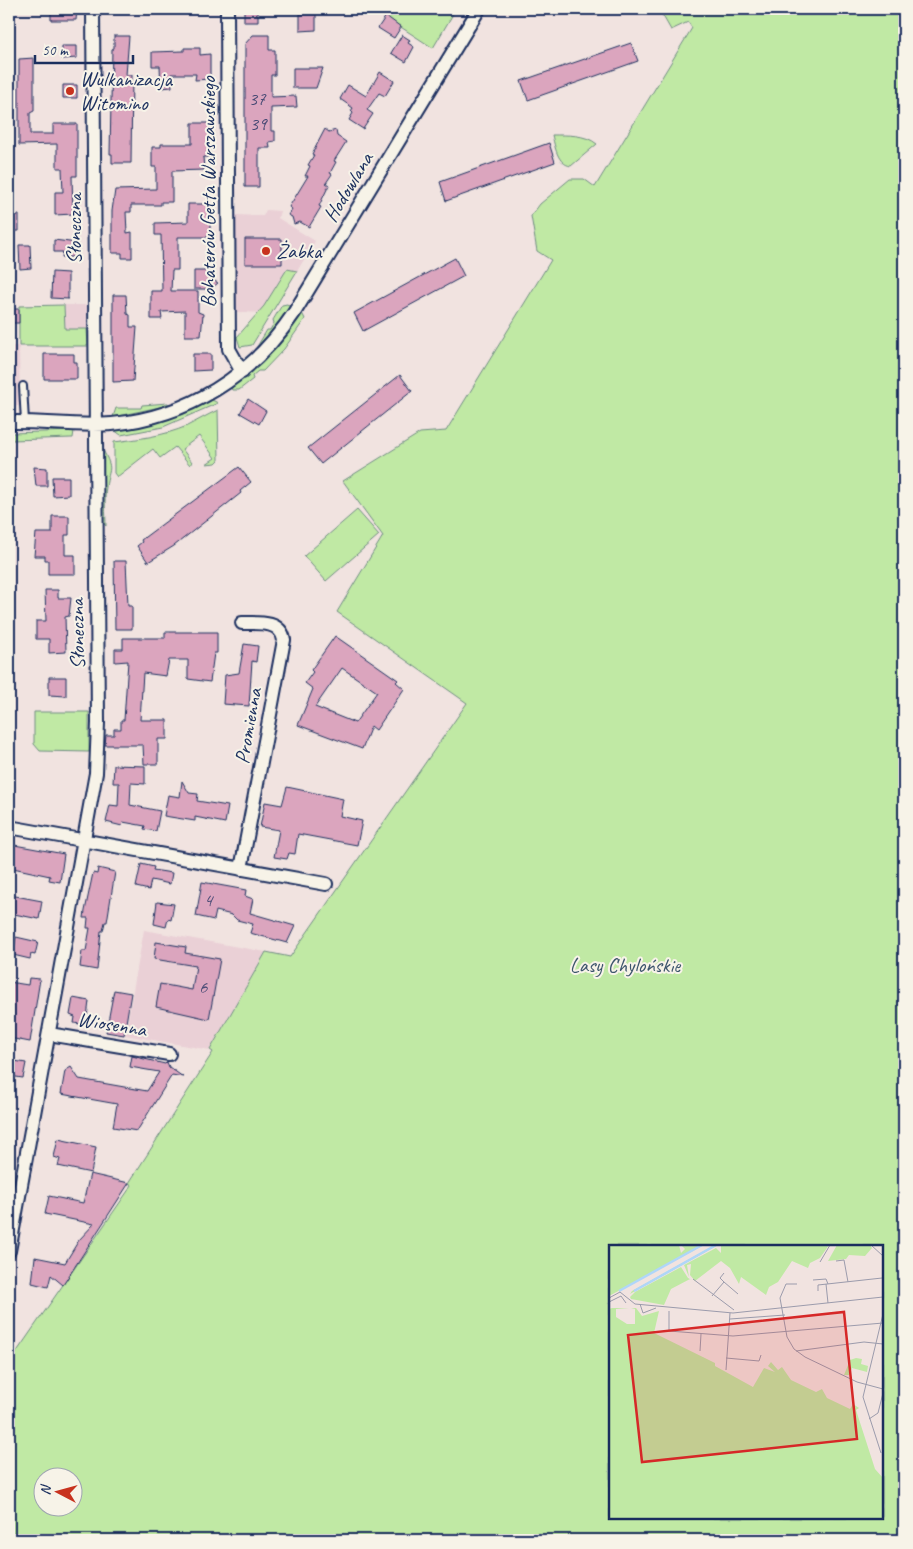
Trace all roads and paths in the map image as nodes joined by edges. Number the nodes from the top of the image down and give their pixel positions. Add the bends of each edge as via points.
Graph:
1 (93, 9) edge
2 (227, 9) edge
3 (479, 9) edge
4 (242, 372) junction
5 (23, 386) dead end
6 (9, 422) edge
7 (25, 422) junction
8 (95, 424) junction
9 (242, 623) dead end
10 (9, 827) edge
11 (85, 842) junction
12 (241, 869) junction
13 (326, 884) dead end
14 (49, 1034) junction
15 (169, 1054) dead end
16 (9, 1251) edge

1 - 8 street, Słoneczna
2 - 4 street, Bohaterów Getta Warszawskiego via 229,348
3 - 4 street, Hodowlana via 294,313 270,346
4 - 8 street, Hodowlana via 207,396 177,410 138,420
5 - 7 lane
6 - 7 street, Hodowlana
7 - 8 street, Hodowlana
8 - 11 street, Słoneczna via 98,739
9 - 12 street, Promienna via 274,626 283,634 284,640
10 - 11 street
11 - 12 street
11 - 14 street, Słoneczna
12 - 13 street
14 - 15 street, Wiosenna
14 - 16 street, Słoneczna

